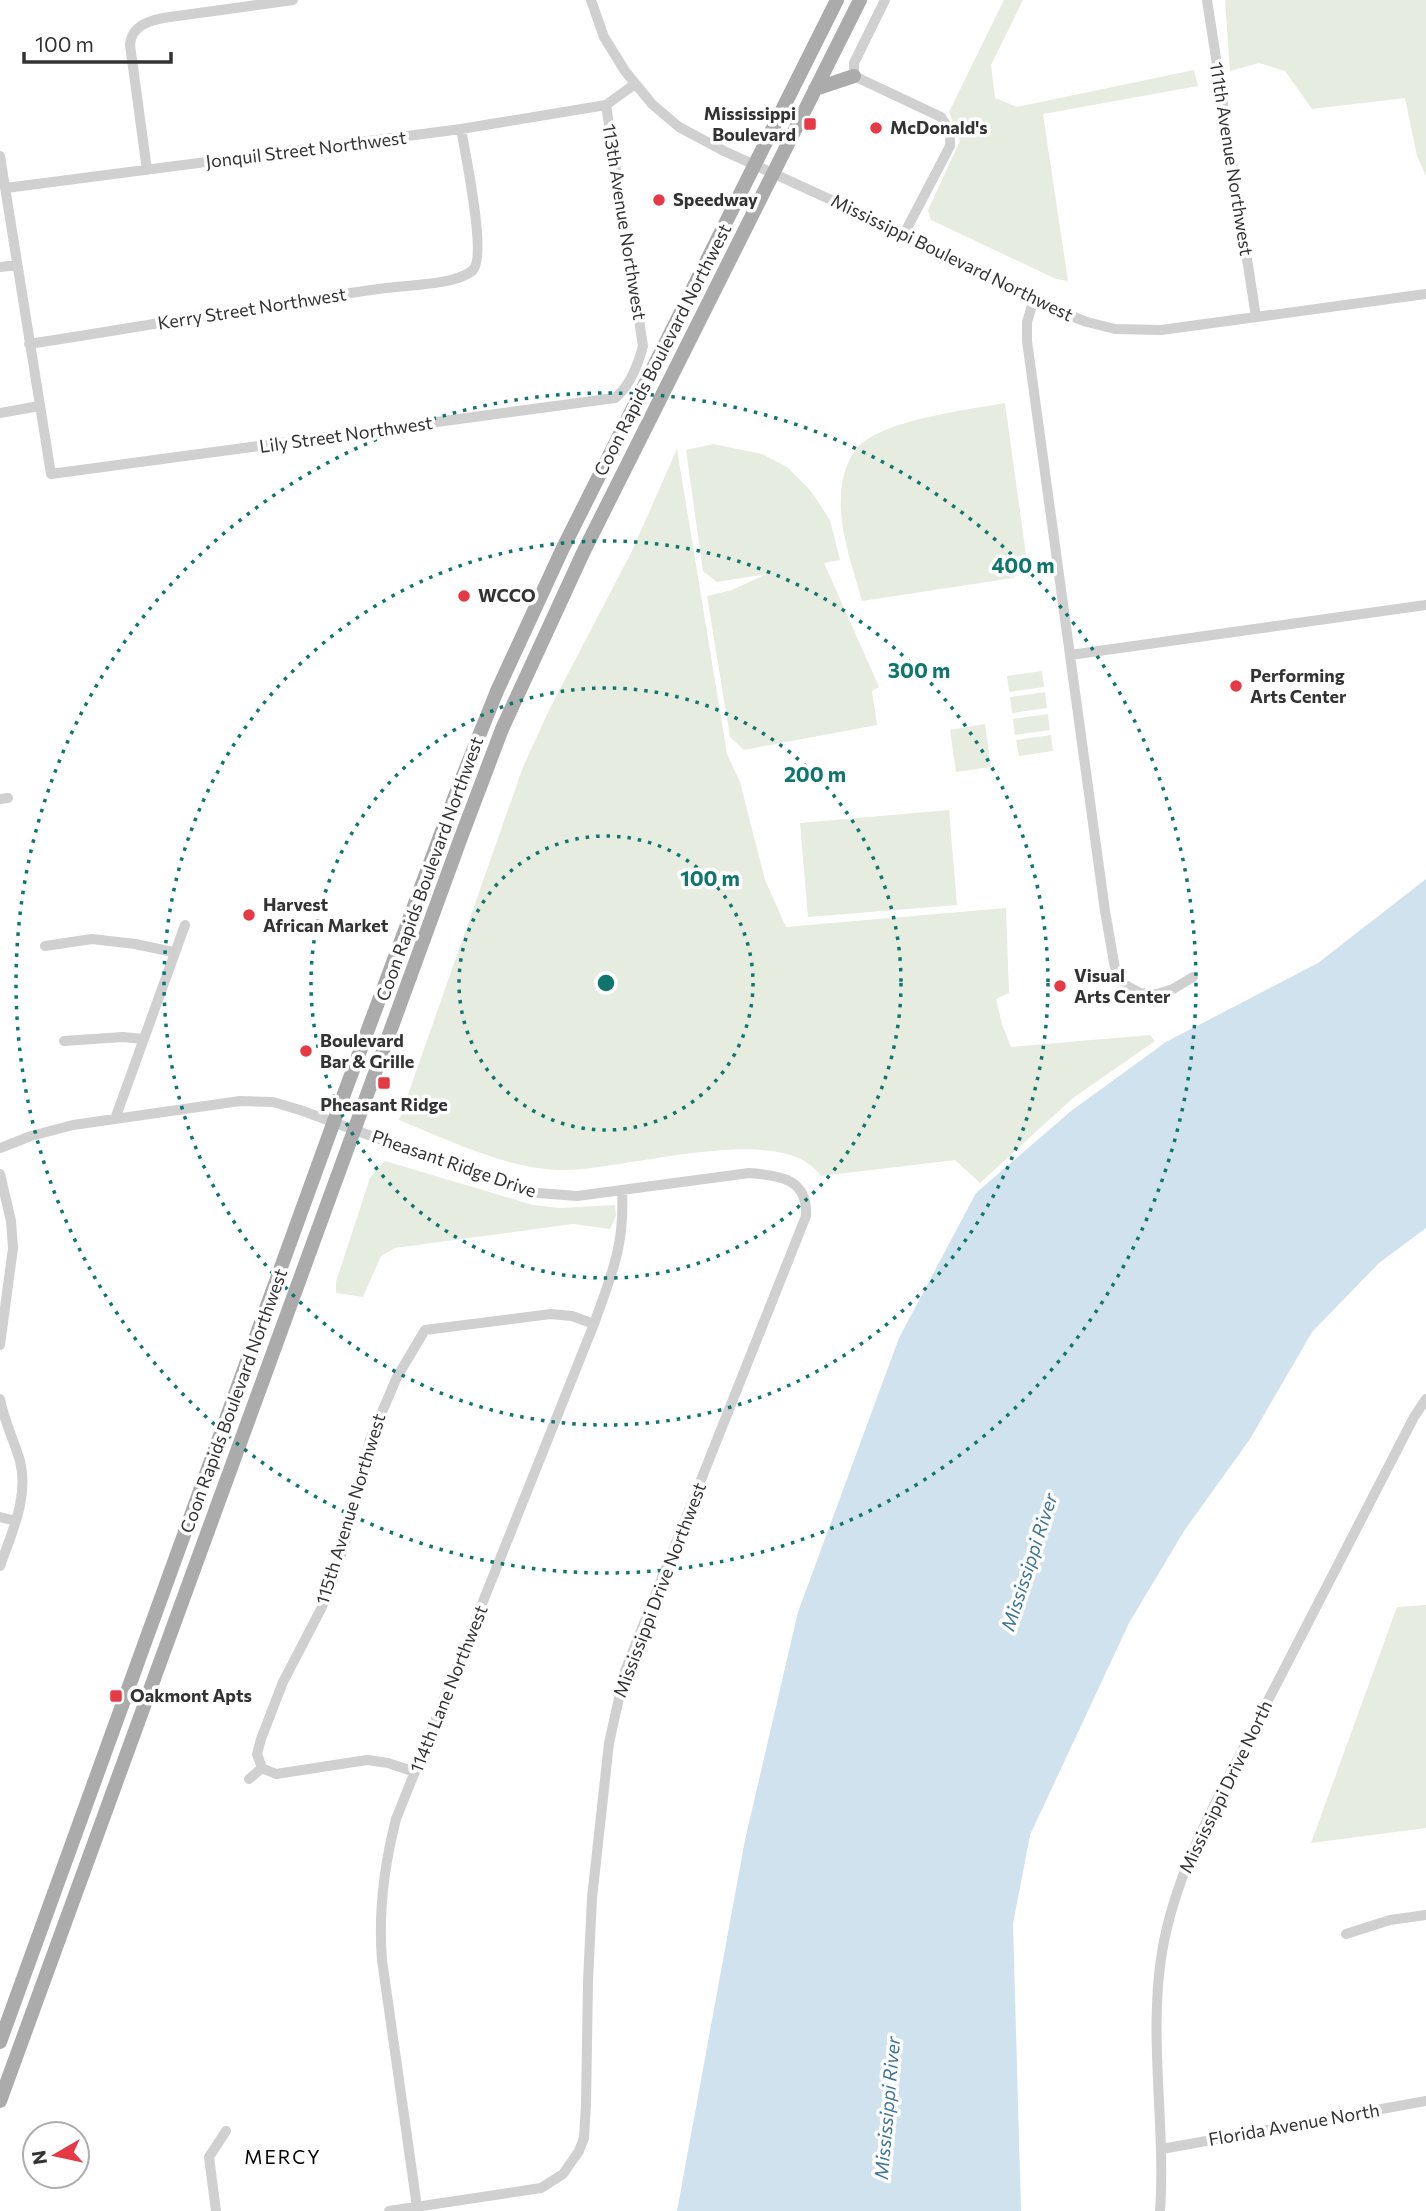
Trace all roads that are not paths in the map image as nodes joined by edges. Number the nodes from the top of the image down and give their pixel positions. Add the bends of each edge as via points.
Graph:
1 (293, 0) edge
2 (591, 0) edge
3 (837, 0) edge
4 (860, 0) edge
5 (885, 0) edge
6 (1207, 0) edge
7 (854, 76) junction
8 (635, 84) junction
9 (815, 89) junction
10 (606, 105) junction
11 (461, 129) junction
12 (0, 156) edge
13 (755, 165) junction
14 (147, 170) junction
15 (774, 173) junction
16 (6, 188) junction
17 (904, 234) junction
18 (17, 265) junction
19 (0, 267) edge
20 (1426, 294) edge
21 (1034, 299) junction
22 (1256, 317) junction
23 (29, 344) junction
24 (630, 379) joint
25 (39, 407) junction
26 (0, 413) edge
27 (1426, 605) edge
28 (1070, 655) junction
29 (184, 925) dead end
30 (45, 946) dead end
31 (173, 952) junction
32 (1193, 977) dead end
33 (142, 1039) junction
34 (64, 1041) dead end
35 (115, 1119) junction
36 (334, 1122) junction
37 (354, 1129) junction
38 (0, 1148) edge
39 (0, 1174) edge
40 (622, 1190) junction
41 (806, 1216) joint
42 (594, 1324) junction
43 (0, 1345) edge
44 (0, 1399) edge
45 (1426, 1399) edge
46 (0, 1517) edge
47 (16, 1521) junction
48 (0, 1566) edge
49 (262, 1768) junction
50 (415, 1772) junction
51 (249, 1779) dead end
52 (1426, 1915) edge
53 (1346, 1934) dead end
54 (0, 2042) edge
55 (0, 2101) edge
56 (1426, 2101) edge
57 (226, 2131) dead end
58 (1162, 2149) junction
59 (417, 2207) junction
60 (216, 2211) edge
61 (389, 2211) edge
62 (1160, 2211) edge

1 - 14 street via 163,18 136,29 130,46
2 - 8 street, Mississippi Boulevard Northwest via 614,55
3 - 13 main road, Coon Rapids Boulevard Northwest
4 - 9 main road, Coon Rapids Boulevard Northwest
5 - 7 street via 854,63
6 - 22 street, 111th Avenue Northwest
7 - 9 main road
7 - 17 street via 941,117 949,131 950,146
8 - 10 street
8 - 13 street, Mississippi Boulevard Northwest via 679,127
9 - 15 main road, Coon Rapids Boulevard Northwest
10 - 11 street, Jonquil Street Northwest
10 - 24 street, 113th Avenue Northwest via 643,346
11 - 14 street, Jonquil Street Northwest
11 - 23 street, Kerry Street Northwest via 476,214 478,260 473,270 454,279
12 - 16 street
13 - 15 street, Mississippi Boulevard Northwest
13 - 36 main road, Coon Rapids Boulevard Northwest via 562,550 498,691
14 - 16 street, Jonquil Street Northwest
15 - 17 street, Mississippi Boulevard Northwest
15 - 37 main road, Coon Rapids Boulevard Northwest via 526,674
16 - 18 street
17 - 21 street, Mississippi Boulevard Northwest
18 - 19 street
18 - 23 street
20 - 22 street, Mississippi Boulevard Northwest
21 - 22 street, Mississippi Boulevard Northwest via 1087,322 1125,330 1161,330
21 - 28 street via 1027,341
23 - 25 street
24 - 25 street, Lily Street Northwest via 611,400 51,474
25 - 26 street
27 - 28 street
28 - 32 street via 1116,975 1124,985 1150,994 1168,991
29 - 31 street
30 - 31 street via 92,939
31 - 33 street
33 - 34 street
33 - 35 street
35 - 36 street, Pheasant Ridge Drive via 254,1101 283,1104
35 - 38 street, Pheasant Ridge Drive via 59,1128
36 - 37 street, Pheasant Ridge Drive
36 - 54 main road, Coon Rapids Boulevard Northwest
37 - 40 street, Pheasant Ridge Drive via 528,1192 577,1196
37 - 55 main road, Coon Rapids Boulevard Northwest
39 - 43 street via 13,1248
40 - 41 street, Pheasant Ridge Drive via 719,1175 760,1174 798,1187 807,1200
40 - 42 street, 114th Lane Northwest via 621,1244
41 - 59 street, Mississippi Drive Northwest via 618,1696 592,1898 584,2138 573,2162 554,2181 531,2190
42 - 49 street, 115th Avenue Northwest via 551,1314 425,1330 397,1377 370,1440 334,1577 261,1739 257,1754
42 - 50 street, 114th Lane Northwest
44 - 47 street via 20,1462 21,1508
45 - 58 street, Mississippi Drive North via 1183,1870 1162,1952 1157,1995
46 - 47 street
47 - 48 street
49 - 50 street via 276,1774 367,1760
49 - 51 street
50 - 59 street, 114th Lane Northwest via 385,1864 380,1919
52 - 53 street
56 - 58 street, Florida Avenue North
57 - 60 street via 209,2157
58 - 62 street, Mississippi Drive North
59 - 61 street

